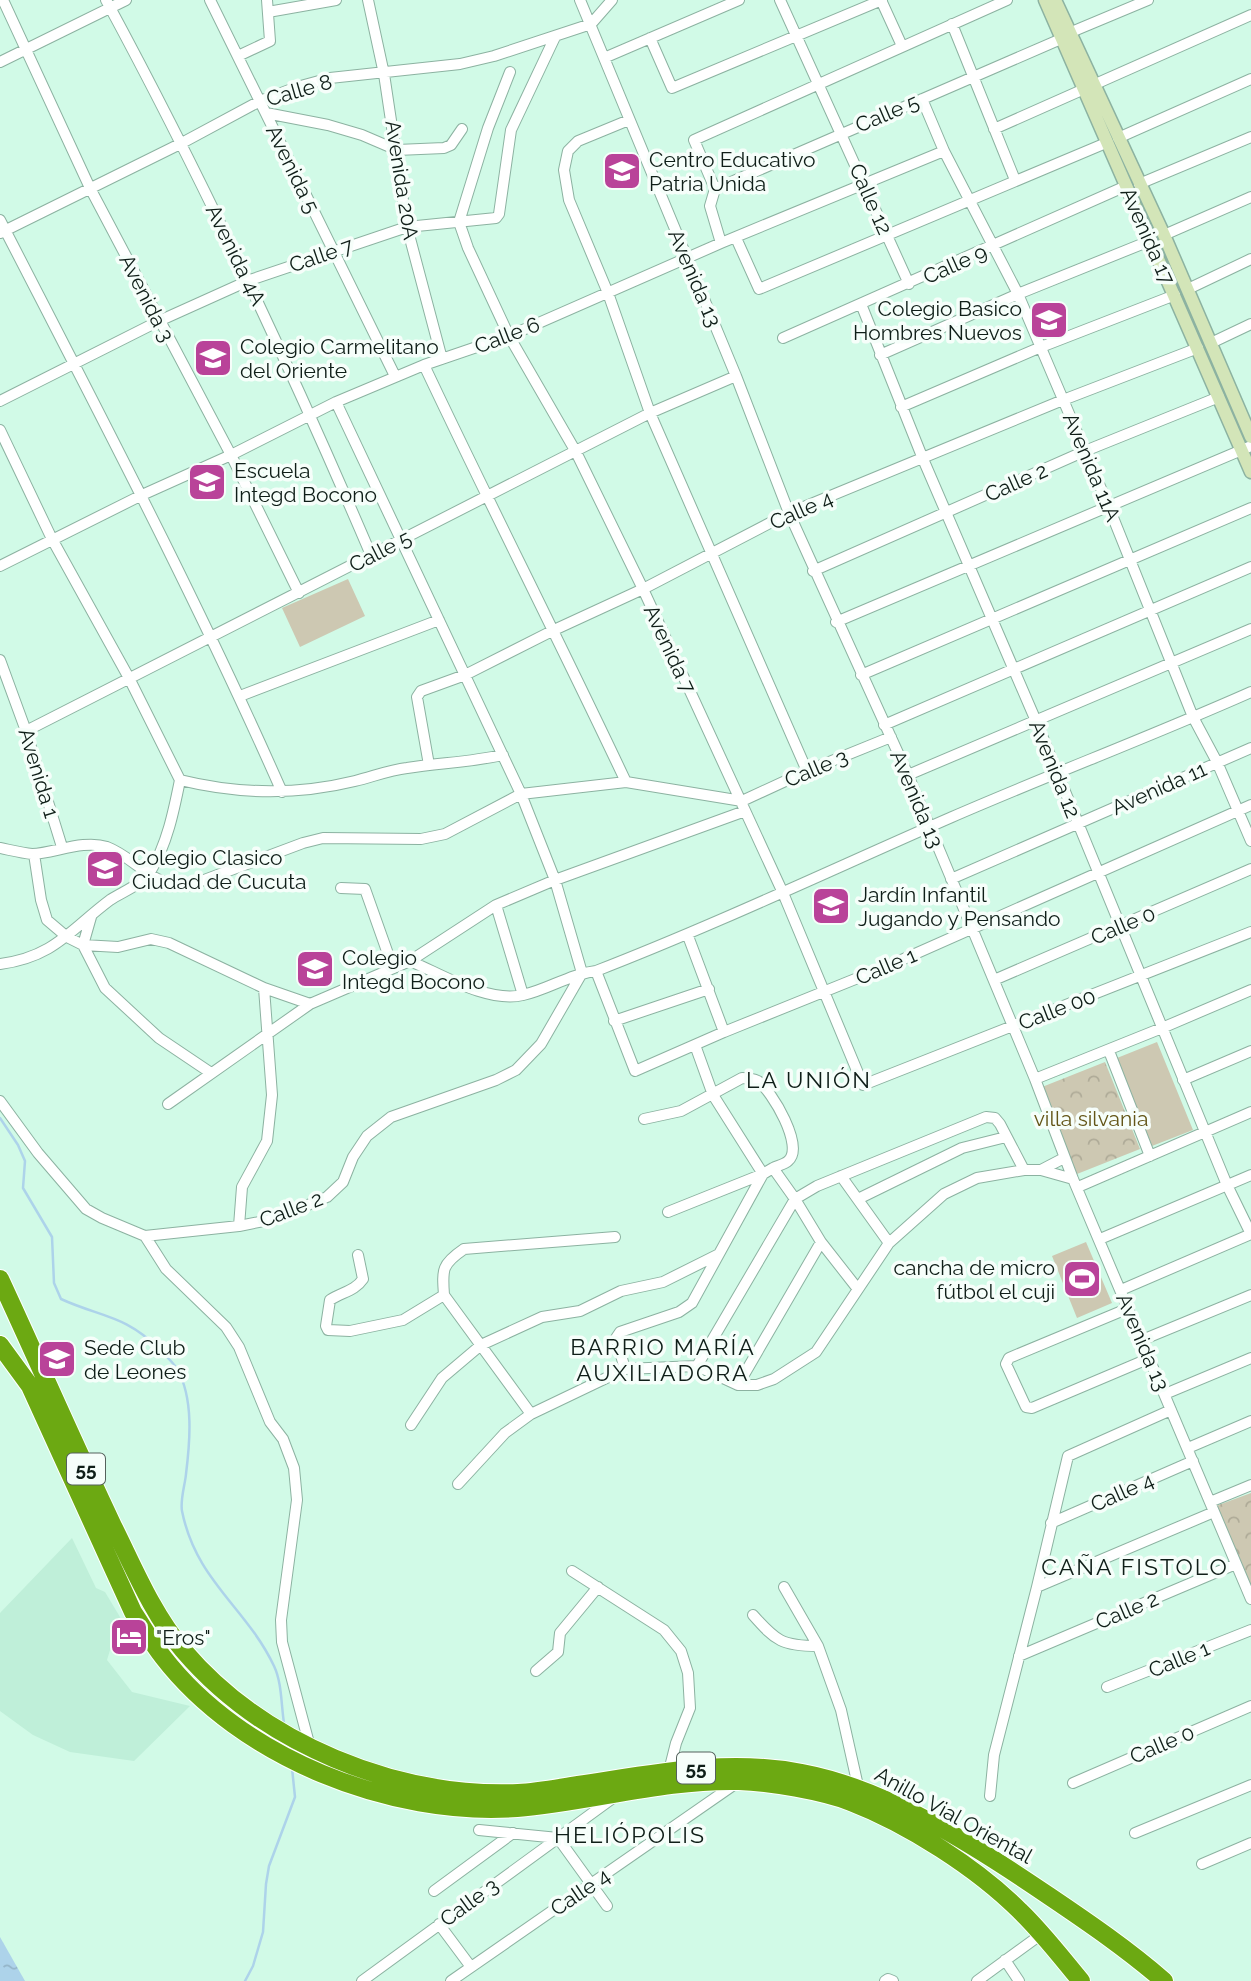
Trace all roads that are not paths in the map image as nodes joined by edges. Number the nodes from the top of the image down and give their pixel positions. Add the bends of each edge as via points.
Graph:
1 (3, 0) edge
2 (126, 0) edge
3 (210, 0) edge
4 (267, 0) edge
5 (336, 0) edge
6 (368, 0) edge
7 (580, 0) edge
8 (612, 0) edge
9 (739, 0) edge
10 (780, 0) edge
11 (881, 0) edge
12 (1007, 0) edge
13 (1045, 0) edge
14 (1055, 0) edge
15 (1148, 0) edge
16 (108, 4) edge
17 (268, 12) junction
18 (1251, 15) edge
19 (591, 23) junction
20 (952, 24) junction
21 (796, 35) junction
22 (1065, 36) junction
23 (555, 37) junction
24 (650, 38) junction
25 (902, 46) junction
26 (28, 49) junction
27 (609, 55) junction
28 (238, 56) junction
29 (0, 62) edge
30 (510, 72) dead end
31 (384, 74) junction
32 (973, 77) junction
33 (1251, 79) edge
34 (819, 83) junction
35 (1088, 87) junction
36 (922, 99) junction
37 (260, 101) junction
38 (265, 113) junction
39 (629, 120) junction
40 (462, 129) dead end
41 (993, 129) junction
42 (841, 133) junction
43 (1251, 136) edge
44 (1112, 141) junction
45 (180, 144) junction
46 (397, 150) junction
47 (944, 151) junction
48 (1015, 180) junction
49 (864, 184) junction
50 (1133, 185) junction
51 (90, 188) junction
52 (715, 189) junction
53 (1251, 197) edge
54 (969, 201) junction
55 (0, 220) edge
56 (459, 222) junction
57 (407, 227) junction
58 (3, 232) edge
59 (887, 234) junction
60 (1158, 237) junction
61 (736, 238) junction
62 (721, 243) junction
63 (994, 246) junction
64 (333, 251) junction
65 (686, 258) junction
66 (1251, 259) edge
67 (250, 280) junction
68 (909, 284) junction
69 (1181, 292) junction
70 (608, 293) junction
71 (1018, 294) junction
72 (860, 304) junction
73 (159, 321) junction
74 (1251, 324) edge
75 (509, 336) junction
76 (783, 338) dead end
77 (1211, 343) junction
78 (1041, 347) junction
79 (1198, 348) junction
80 (880, 355) junction
81 (442, 359) junction
82 (74, 364) junction
83 (425, 365) junction
84 (396, 376) junction
85 (736, 376) junction
86 (1219, 397) junction
87 (1063, 400) junction
88 (0, 401) edge
89 (336, 402) junction
90 (901, 407) junction
91 (311, 413) junction
92 (650, 413) junction
93 (0, 430) edge
94 (1251, 437) edge
95 (1247, 448) edge
96 (1085, 451) junction
97 (576, 452) junction
98 (231, 455) junction
99 (923, 459) junction
100 (1251, 472) edge
101 (142, 495) junction
102 (487, 498) junction
103 (1108, 505) junction
104 (1251, 508) edge
105 (789, 513) junction
106 (946, 513) junction
107 (51, 539) junction
108 (401, 539) junction
109 (710, 552) junction
110 (371, 555) junction
111 (1131, 560) junction
112 (0, 566) edge
113 (970, 567) junction
114 (1251, 567) edge
115 (813, 570) junction
116 (643, 589) junction
117 (299, 593) junction
118 (1151, 611) junction
119 (992, 617) junction
120 (439, 620) junction
121 (836, 622) junction
122 (1251, 629) edge
123 (554, 630) junction
124 (211, 637) junction
125 (0, 660) edge
126 (1172, 663) junction
127 (1014, 669) junction
128 (465, 675) junction
129 (861, 675) junction
130 (128, 677) junction
131 (1251, 692) edge
132 (240, 696) junction
133 (1194, 717) junction
134 (1036, 721) junction
135 (884, 725) junction
136 (26, 731) junction
137 (891, 737) junction
138 (1251, 748) edge
139 (503, 755) junction
140 (1217, 762) junction
141 (429, 765) junction
142 (807, 771) junction
143 (1057, 772) junction
144 (908, 775) junction
145 (180, 780) junction
146 (626, 782) junction
147 (282, 792) junction
148 (521, 794) junction
149 (743, 806) junction
150 (1251, 806) edge
151 (1238, 811) junction
152 (1078, 824) junction
153 (929, 827) junction
154 (1251, 841) edge
155 (62, 847) junction
156 (0, 848) edge
157 (34, 854) junction
158 (1251, 869) edge
159 (1097, 872) junction
160 (149, 874) junction
161 (951, 879) junction
162 (555, 880) junction
163 (341, 888) dead end
164 (783, 893) junction
165 (496, 905) junction
166 (91, 916) junction
167 (47, 920) junction
168 (1120, 926) junction
169 (972, 928) junction
170 (1251, 932) edge
171 (688, 936) junction
172 (67, 937) junction
173 (83, 945) junction
174 (52, 947) junction
175 (410, 961) junction
176 (0, 964) edge
177 (393, 968) junction
178 (596, 971) junction
179 (582, 973) junction
180 (1141, 977) junction
181 (994, 980) junction
182 (264, 988) junction
183 (709, 989) junction
184 (1251, 990) edge
185 (824, 991) junction
186 (523, 995) junction
187 (310, 1004) junction
188 (614, 1021) junction
189 (1012, 1027) junction
190 (1162, 1028) junction
191 (268, 1031) junction
192 (724, 1032) junction
193 (695, 1045) junction
194 (1108, 1051) junction
195 (1251, 1051) edge
196 (211, 1073) junction
197 (1035, 1079) junction
198 (1184, 1080) junction
199 (863, 1085) joint
200 (713, 1095) junction
201 (0, 1101) edge
202 (168, 1104) dead end
203 (1251, 1112) edge
204 (644, 1119) dead end
205 (1205, 1132) junction
206 (1006, 1137) junction
207 (1150, 1156) junction
208 (1064, 1158) junction
209 (773, 1168) junction
210 (1024, 1170) junction
211 (1041, 1170) junction
212 (763, 1174) junction
213 (1251, 1175) edge
214 (841, 1176) junction
215 (1075, 1183) junction
216 (1227, 1185) junction
217 (795, 1199) junction
218 (858, 1199) junction
219 (668, 1212) dead end
220 (239, 1226) junction
221 (1251, 1234) edge
222 (145, 1236) junction
223 (615, 1237) dead end
224 (1100, 1239) junction
225 (821, 1242) junction
226 (889, 1243) junction
227 (719, 1254) junction
228 (358, 1255) dead end
229 (0, 1279) edge
230 (857, 1288) junction
231 (1121, 1290) junction
232 (444, 1295) junction
233 (1251, 1295) edge
234 (1129, 1308) junction
235 (1142, 1340) junction
236 (0, 1345) edge
237 (481, 1345) junction
238 (1150, 1358) junction
239 (1251, 1358) edge
240 (697, 1366) junction
241 (625, 1370) junction
242 (738, 1385) junction
243 (1165, 1394) junction
244 (1171, 1410) junction
245 (531, 1414) junction
246 (1251, 1421) edge
247 (411, 1425) dead end
248 (1188, 1448) junction
249 (1193, 1461) junction
250 (458, 1485) dead end
251 (1251, 1485) edge
252 (1212, 1507) junction
253 (1051, 1524) junction
254 (1236, 1564) junction
255 (572, 1571) dead end
256 (598, 1587) junction
257 (784, 1587) dead end
258 (1037, 1587) junction
259 (1251, 1599) edge
260 (753, 1615) dead end
261 (1251, 1630) edge
262 (818, 1646) junction
263 (1018, 1656) junction
264 (536, 1671) dead end
265 (1107, 1687) dead end
266 (1251, 1706) edge
267 (310, 1747) junction
268 (669, 1771) junction
269 (740, 1781) junction
270 (700, 1783) junction
271 (1073, 1783) dead end
272 (1251, 1785) edge
273 (858, 1786) junction
274 (619, 1793) junction
275 (990, 1796) dead end
276 (562, 1802) junction
277 (709, 1802) junction
278 (576, 1824) junction
279 (479, 1829) dead end
280 (513, 1833) junction
281 (1135, 1833) dead end
282 (558, 1838) junction
283 (1251, 1843) edge
284 (1202, 1864) dead end
285 (592, 1885) junction
286 (434, 1891) dead end
287 (607, 1906) dead end
288 (439, 1924) junction
289 (1043, 1933) junction
290 (1005, 1960) junction
291 (471, 1967) junction
292 (362, 1981) edge
293 (450, 1981) edge
294 (886, 1981) edge
295 (893, 1981) edge
296 (977, 1981) edge
297 (1019, 1981) edge
298 (1080, 1981) edge
299 (1164, 1981) edge

1 - 26 street, Avenida 3
2 - 16 street
3 - 28 street, Avenida 5
4 - 17 street
5 - 17 street
6 - 31 street, Avenida 20A
7 - 19 street, Avenida 13
8 - 19 street, Calle 8
9 - 24 street
10 - 21 street, Calle 12
11 - 21 street
11 - 25 street
12 - 20 street
13 - 22 street, Avenida 17
14 - 22 street, Avenida 17
15 - 22 street, Calle 5
16 - 26 street
16 - 45 street, Avenida 4A
17 - 28 street via 270,41
18 - 35 street
19 - 23 street, Calle 8
19 - 27 street, Avenida 13
20 - 25 street
20 - 32 street
21 - 24 street via 672,88
21 - 34 street, Calle 12
22 - 32 street, Calle 5
22 - 35 street, Avenida 17
23 - 31 street, Calle 8 via 460,64
23 - 56 street, Calle 7 via 511,130 499,214
24 - 27 street
25 - 34 street
26 - 29 street
26 - 51 street, Avenida 3
27 - 39 street, Avenida 13
28 - 37 street, Avenida 5
30 - 56 street
31 - 37 street, Calle 8 via 330,78
31 - 46 street, Avenida 20A
32 - 36 street, Calle 5
32 - 41 street
33 - 44 street
34 - 42 street, Calle 12
34 - 52 street via 694,140
35 - 41 street
35 - 44 street, Avenida 17
36 - 42 street, Calle 5
36 - 47 street, Avenida 11A
37 - 38 street, Avenida 5
37 - 45 street, Calle 8
38 - 46 street via 328,125
38 - 64 street, Avenida 5
39 - 65 street, Avenida 13
39 - 70 street via 578,141 568,151 564,170 569,200
40 - 46 street via 451,145 443,148
41 - 48 street
42 - 49 street, Calle 12
42 - 52 street, Calle 5
43 - 50 street, Calle 9
44 - 48 street
44 - 50 street, Avenida 17
45 - 51 street, Calle 8
45 - 67 street, Avenida 4A
46 - 57 street, Avenida 20A
47 - 49 street, Calle 6
47 - 54 street, Avenida 11A
48 - 54 street
49 - 59 street, Calle 12
49 - 61 street, Calle 6
50 - 60 street, Avenida 17
50 - 63 street, Calle 9
51 - 58 street, Calle 8
51 - 73 street, Avenida 3
52 - 62 street via 710,206
53 - 60 street
54 - 59 street
54 - 63 street, Avenida 11A
55 - 58 street
56 - 57 street, Calle 7
56 - 75 street, Avenida 7
57 - 64 street, Calle 7
57 - 81 street, Avenida 20A
58 - 82 street
59 - 61 street via 759,289
59 - 68 street, Calle 12
60 - 69 street, Avenida 17
60 - 71 street
61 - 62 street, Calle 6
62 - 65 street, Calle 6
63 - 68 street, Calle 9
63 - 71 street, Avenida 11A
64 - 67 street, Calle 7
64 - 84 street, Avenida 5
65 - 70 street, Calle 6
65 - 85 street, Avenida 13
66 - 69 street
67 - 73 street, Calle 7
67 - 91 street, Avenida 4A
68 - 72 street, Calle 9
69 - 77 street, Avenida 17
69 - 78 street
69 - 79 street, Avenida 17
70 - 75 street, Calle 6
70 - 92 street
71 - 78 street, Avenida 11A
71 - 80 street
72 - 76 street, Calle 9
72 - 80 street, Avenida 12
73 - 82 street, Calle 7
73 - 98 street, Avenida 3
74 - 77 street
75 - 81 street, Calle 6
75 - 97 street, Avenida 7
77 - 94 street, Avenida 17
78 - 87 street, Avenida 11A
78 - 90 street
79 - 86 street, Avenida 17
79 - 87 street, Calle 4
80 - 90 street, Avenida 12
81 - 83 street, Calle 6
82 - 88 street, Calle 7
82 - 101 street
83 - 84 street, Calle 6
83 - 102 street
84 - 89 street, Calle 6
85 - 92 street, Calle 5
85 - 105 street, Avenida 13
86 - 95 street, Avenida 17
86 - 96 street, Calle 2
87 - 96 street, Avenida 11A
87 - 99 street, Calle 4
89 - 91 street, Calle 6
89 - 108 street
90 - 99 street, Avenida 12
91 - 98 street, Calle 6
91 - 110 street, Avenida 4A
92 - 97 street, Calle 5
92 - 109 street
93 - 107 street
95 - 100 street, Avenida 17
95 - 103 street
96 - 103 street, Avenida 11A
96 - 106 street, Calle 2
97 - 102 street, Calle 5
97 - 116 street, Avenida 7
98 - 101 street, Calle 6
98 - 117 street, Avenida 3
99 - 105 street, Calle 4
99 - 106 street, Avenida 12
101 - 107 street, Calle 6
101 - 124 street
102 - 108 street, Calle 5
102 - 123 street
103 - 111 street, Avenida 11A
103 - 113 street
104 - 111 street
105 - 109 street, Calle 4
105 - 115 street, Avenida 13
106 - 113 street, Avenida 12
106 - 115 street, Calle 2
107 - 112 street, Calle 6
107 - 130 street
108 - 110 street, Calle 5
108 - 120 street
109 - 116 street, Calle 4
109 - 142 street
110 - 117 street, Calle 5
111 - 118 street, Avenida 11A
111 - 119 street
113 - 119 street, Avenida 12
113 - 121 street
114 - 118 street
115 - 121 street, Avenida 13
116 - 123 street, Calle 4
116 - 149 street, Avenida 7
117 - 124 street, Calle 5
118 - 126 street, Avenida 11A
118 - 127 street
119 - 127 street, Avenida 12
119 - 129 street
120 - 128 street
120 - 132 street
121 - 129 street, Avenida 13
122 - 126 street
123 - 128 street, Calle 4
123 - 146 street
124 - 130 street, Calle 5
124 - 132 street
125 - 136 street, Avenida 1
126 - 133 street, Avenida 11A
126 - 134 street
127 - 134 street, Avenida 12
127 - 135 street
128 - 139 street
128 - 141 street, Calle 4 via 421,691 418,697
129 - 135 street, Avenida 13
130 - 136 street, Calle 5
130 - 145 street
131 - 133 street
132 - 147 street
133 - 140 street, Avenida 11A
133 - 143 street
134 - 143 street, Avenida 12
134 - 144 street
135 - 137 street, Avenida 13
136 - 155 street, Avenida 1
137 - 142 street, Calle 3
137 - 144 street, Avenida 13
138 - 140 street, Avenida 11
139 - 141 street
139 - 148 street
140 - 151 street, Avenida 11A
140 - 152 street, Avenida 11
141 - 147 street
142 - 149 street, Calle 3
143 - 152 street, Avenida 12
143 - 153 street
144 - 153 street, Avenida 13
145 - 147 street via 215,789
145 - 160 street via 168,828
146 - 148 street
146 - 149 street
148 - 160 street via 445,834 421,839 323,838 188,886 173,887
148 - 162 street
149 - 162 street, Calle 3
149 - 164 street, Avenida 7
150 - 151 street, Calle 1
151 - 154 street, Avenida 11A
151 - 159 street, Calle 1
152 - 159 street, Avenida 12
152 - 161 street, Avenida 11
153 - 161 street, Avenida 13
153 - 164 street
155 - 157 street
155 - 160 street via 108,848
156 - 157 street
157 - 167 street
158 - 168 street, Calle 0
159 - 168 street, Avenida 12
159 - 169 street, Calle 1
160 - 166 street
161 - 169 street, Avenida 13
162 - 165 street, Calle 3
162 - 179 street
163 - 177 street via 365,889
164 - 171 street
164 - 185 street, Avenida 7
165 - 175 street, Calle 3
165 - 186 street
166 - 172 street
166 - 173 street
167 - 172 street
167 - 174 street
168 - 180 street, Avenida 12
168 - 181 street, Calle 0
169 - 181 street, Avenida 13
169 - 185 street, Calle 1
170 - 180 street, Calle 00
171 - 178 street
171 - 183 street
172 - 173 street
172 - 174 street
173 - 182 street via 118,947 151,939 169,943
173 - 196 street via 105,988 159,1038
174 - 176 street via 35,957
175 - 177 street, Calle 3
175 - 186 street via 492,997
177 - 187 street, Calle 3
178 - 179 street
178 - 188 street
179 - 186 street
179 - 220 street, Calle 2 via 541,1044 516,1070 391,1117 367,1136 343,1182 327,1197 274,1219
180 - 189 street, Calle 00
180 - 190 street, Avenida 12
181 - 189 street, Avenida 13
182 - 187 street
182 - 191 street
183 - 188 street
183 - 192 street
184 - 190 street
185 - 192 street, Calle 1
185 - 199 street, Avenida 7
187 - 191 street, Calle 3
188 - 193 street, Calle 1 via 635,1071
189 - 197 street, Avenida 13
189 - 199 street, Calle 00
190 - 194 street
190 - 198 street, Avenida 12
191 - 196 street, Calle 3
191 - 220 street via 272,1095 267,1141 242,1187
192 - 193 street, Calle 1
193 - 200 street
194 - 197 street
194 - 207 street
195 - 198 street
196 - 202 street, Calle 3
197 - 208 street, Avenida 13
198 - 205 street, Avenida 12
200 - 204 street via 681,1111
200 - 209 street via 742,1078 761,1083 791,1134 789,1161
200 - 212 street
201 - 222 street via 86,1209
203 - 205 street
205 - 207 street
205 - 216 street, Avenida 12
206 - 210 street
206 - 214 street via 995,1118 986,1117
206 - 218 street via 962,1148
207 - 215 street
208 - 211 street
208 - 215 street, Avenida 13
209 - 212 street
209 - 217 street
210 - 211 street
210 - 226 street via 977,1178 944,1194
211 - 215 street
212 - 219 street
212 - 227 street
213 - 216 street
214 - 217 street
214 - 218 street
215 - 224 street, Avenida 13
216 - 221 street, Avenida 12
216 - 224 street
217 - 225 street
217 - 240 street
218 - 226 street
220 - 222 street, Calle 2
221 - 231 street
222 - 267 street via 166,1269 226,1327 239,1347 295,1468 297,1500 282,1642
223 - 232 street via 464,1249 447,1261 442,1276
224 - 231 street, Avenida 13
225 - 230 street
225 - 242 street
226 - 230 street
227 - 237 street via 663,1282 621,1290 580,1311 542,1317
227 - 241 street via 692,1303 620,1332 616,1338
228 - 232 street via 363,1279 354,1289 330,1300 328,1330 362,1329 403,1320
229 - 267 highway, Anillo Vial Oriental / 55 via 152,1606 203,1671 259,1717
230 - 242 street via 816,1352 774,1379
231 - 234 street, Avenida 13
232 - 237 street
233 - 235 street
234 - 235 street, Avenida 13
234 - 238 street via 1009,1357 1006,1364 1026,1407 1032,1408
235 - 238 street, Avenida 13
236 - 276 highway, Anillo Vial Oriental / 55 via 30,1386 133,1612 169,1665 222,1715 268,1748 356,1786 470,1808
237 - 245 street
237 - 247 street via 442,1378
238 - 243 street, Avenida 13
239 - 243 street
240 - 241 street
240 - 242 street
241 - 245 street
243 - 244 street, Avenida 13
244 - 248 street, Avenida 13
244 - 253 street via 1068,1456
245 - 250 street via 505,1433
246 - 248 street
248 - 249 street, Avenida 13
249 - 252 street, Avenida 13
249 - 253 street, Calle 4
251 - 252 street
252 - 254 street, Avenida 13
252 - 258 street
253 - 258 street
254 - 259 street, Avenida 13
254 - 263 street, Calle 2
255 - 256 street
256 - 264 street via 560,1633 558,1652
256 - 268 street via 664,1630 681,1651 690,1708
257 - 262 street
258 - 263 street
260 - 262 street via 774,1638 795,1646
261 - 265 street, Calle 1
262 - 273 street via 841,1710
263 - 275 street via 994,1755
266 - 271 street, Calle 0
267 - 268 highway, Anillo Vial Oriental / 55 via 400,1782 476,1792 520,1793
268 - 273 highway, Anillo Vial Oriental / 55 via 713,1766 764,1768
269 - 270 highway, Anillo Vial Oriental / 55
269 - 277 street, Calle 4
269 - 289 highway, Anillo Vial Oriental / 55 via 849,1801 883,1817 985,1880
270 - 274 highway, Anillo Vial Oriental / 55
270 - 277 street
272 - 281 street
273 - 299 highway, Anillo Vial Oriental / 55 via 1013,1871 1126,1948
274 - 276 highway, Anillo Vial Oriental / 55
274 - 278 street, Calle 3
276 - 278 street
277 - 285 street, Calle 4
278 - 282 street, Calle 3
279 - 280 street
280 - 282 street
280 - 286 street
282 - 285 street
282 - 288 street, Calle 3
283 - 284 street
285 - 287 street
285 - 291 street, Calle 4
288 - 291 street
288 - 292 street, Calle 3
289 - 290 street
289 - 298 highway, Anillo Vial Oriental / 55
290 - 296 street
290 - 297 street
291 - 293 street, Calle 4
294 - 295 street

